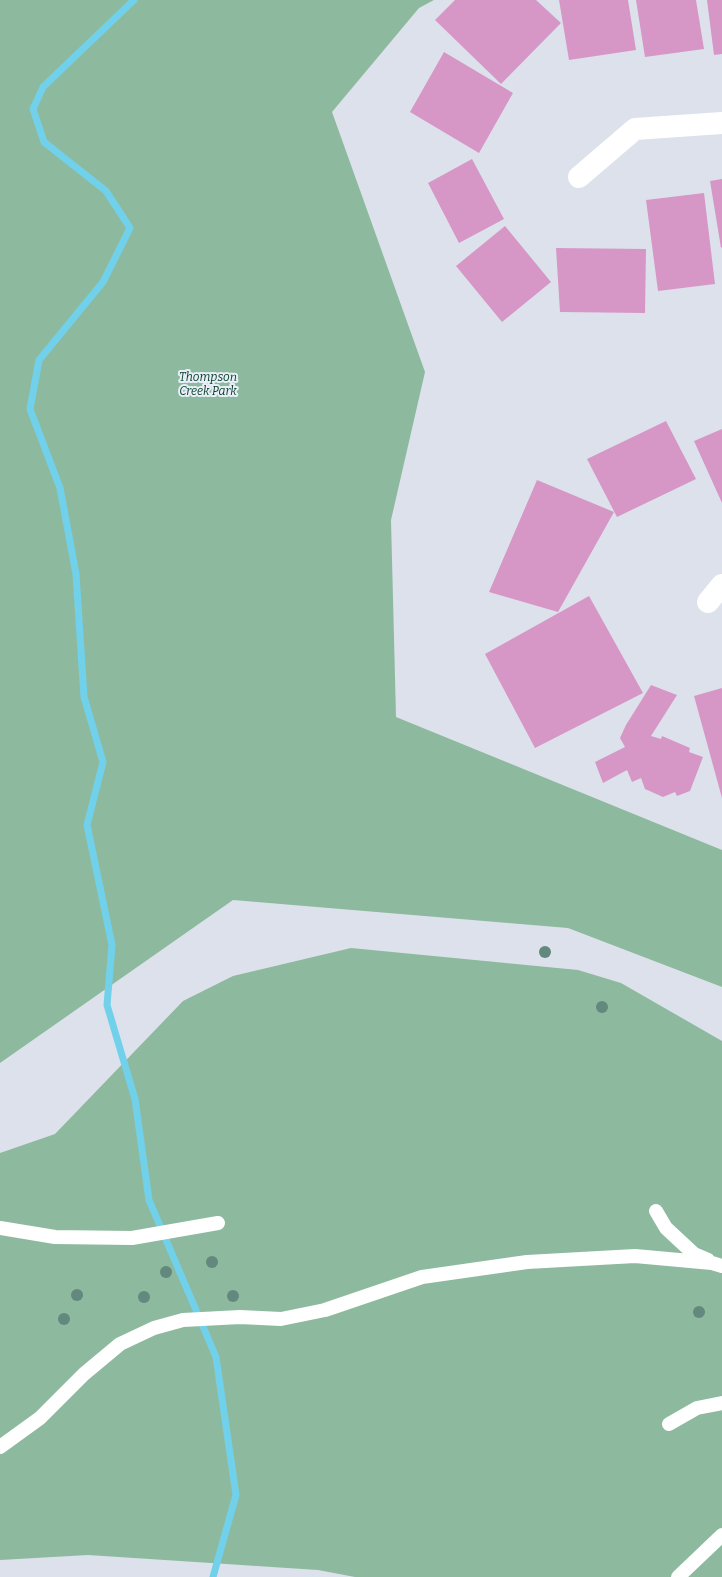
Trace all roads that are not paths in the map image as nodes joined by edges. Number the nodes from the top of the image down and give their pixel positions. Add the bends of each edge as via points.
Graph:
1 (722, 123) edge
2 (579, 176) dead end
3 (722, 585) edge
4 (708, 602) dead end
5 (656, 1211) dead end
6 (218, 1223) dead end
7 (0, 1228) edge
8 (722, 1266) edge
9 (722, 1403) edge
10 (668, 1424) dead end
11 (0, 1447) edge
12 (722, 1535) edge
13 (678, 1577) edge

1 - 2 street via 635,129
3 - 4 street
5 - 8 lane via 666,1228 694,1254
6 - 7 lane via 132,1238 55,1237
8 - 11 lane via 635,1256 527,1262 422,1277 325,1310 280,1319 184,1320 154,1328 120,1344 84,1374 40,1418
9 - 10 lane via 697,1408
12 - 13 lane

